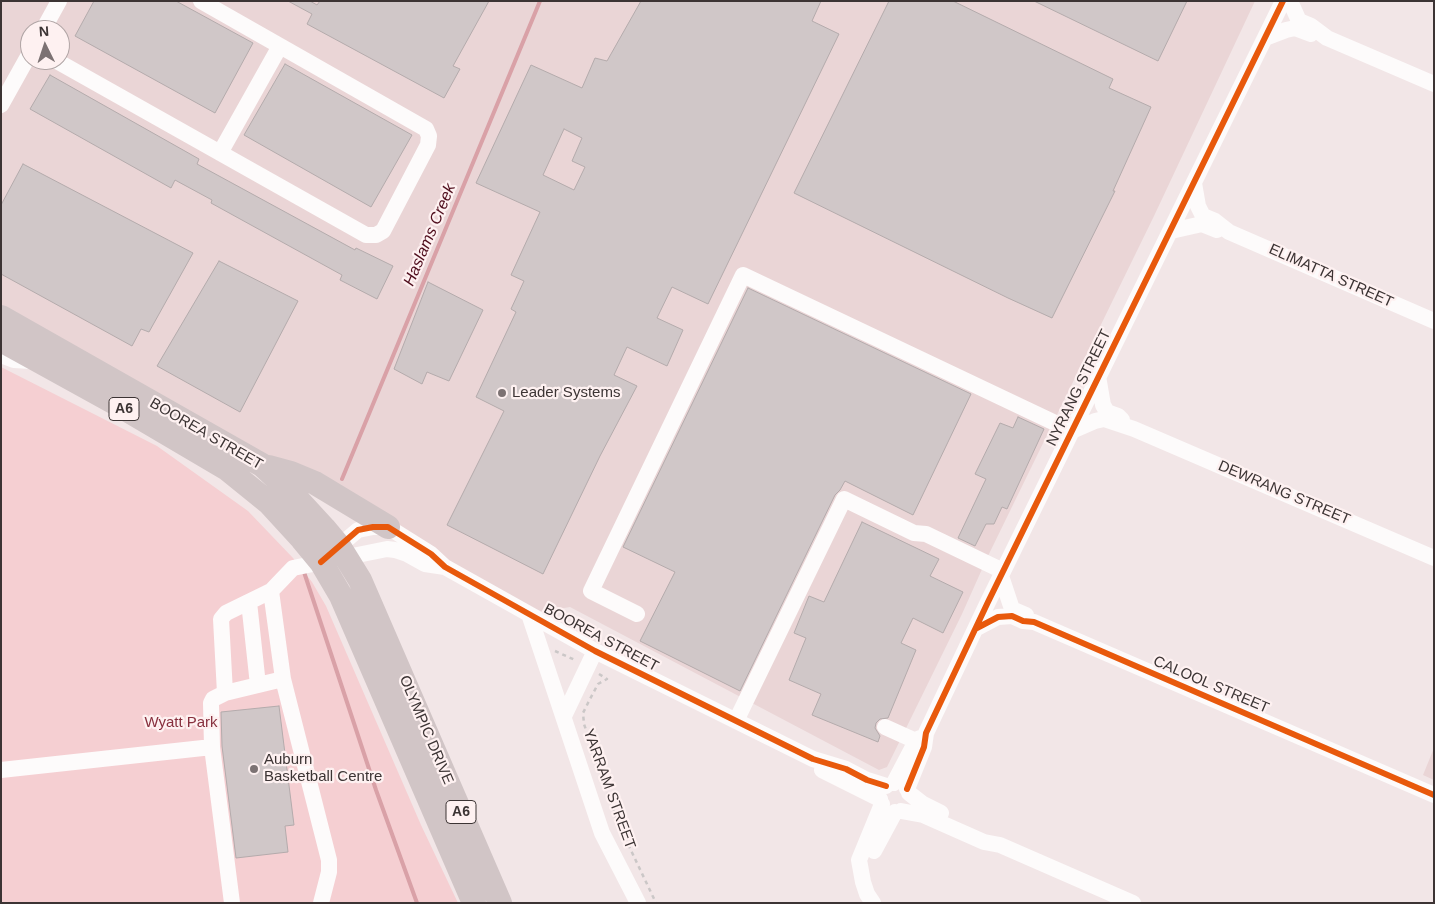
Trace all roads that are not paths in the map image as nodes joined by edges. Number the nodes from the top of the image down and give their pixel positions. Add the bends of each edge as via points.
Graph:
1 (58, 1) edge
2 (201, 1) edge
3 (1283, 1) edge
4 (1290, 1) edge
5 (48, 20) edge
6 (1265, 38) junction
7 (1328, 38) junction
8 (280, 46) junction
9 (70, 68) edge
10 (21, 70) edge
11 (1434, 84) edge
12 (1, 105) edge
13 (220, 153) junction
14 (1194, 184) junction
15 (1171, 231) junction
16 (1229, 232) junction
17 (1, 317) edge
18 (1434, 321) edge
19 (1, 340) edge
20 (1, 355) edge
21 (36, 360) junction
22 (1098, 376) junction
23 (1134, 429) junction
24 (1072, 431) junction
25 (262, 465) junction
26 (388, 527) junction
27 (343, 552) junction
28 (1434, 558) edge
29 (321, 562) junction
30 (445, 567) junction
31 (1002, 574) junction
32 (270, 591) junction
33 (338, 592) joint
34 (249, 602) junction
35 (529, 614) junction
36 (637, 614) dead end
37 (1034, 622) junction
38 (976, 628) junction
39 (595, 651) junction
40 (283, 679) junction
41 (258, 685) junction
42 (224, 693) junction
43 (564, 716) junction
44 (736, 721) junction
45 (886, 727) dead end
46 (921, 737) junction
47 (212, 747) junction
48 (1, 770) edge
49 (1434, 795) edge
50 (894, 797) junction
51 (232, 903) edge
52 (321, 903) edge
53 (474, 903) edge
54 (500, 903) edge
55 (638, 903) edge
56 (873, 903) edge
57 (1133, 903) edge

1 - 5 street
2 - 8 street
3 - 6 street, NYRANG STREET
4 - 7 street via 1299,21
6 - 7 street via 1295,28
6 - 14 street, NYRANG STREET
7 - 11 street
8 - 13 street
8 - 13 street via 426,129 428,145 383,231 366,235
9 - 13 street
10 - 12 street
14 - 15 street, NYRANG STREET
14 - 16 street, ELIMATTA STREET via 1203,216 1216,221
15 - 16 street, ELIMATTA STREET via 1202,224
15 - 22 street, NYRANG STREET
16 - 18 street, ELIMATTA STREET
17 - 25 highway, BOOREA STREET / A6
19 - 21 highway, BOOREA STREET / A6
20 - 21 street via 14,360
21 - 29 highway, BOOREA STREET / A6 via 227,469 269,503
22 - 23 street, DEWRANG STREET via 1107,412
22 - 24 street, NYRANG STREET
23 - 24 street, DEWRANG STREET via 1104,419
23 - 28 street, DEWRANG STREET
24 - 31 street, NYRANG STREET
24 - 36 street via 743,275 591,591
25 - 26 highway via 315,483
25 - 27 highway, BOOREA STREET / A6 via 290,491
26 - 27 street via 358,530
26 - 30 street, BOOREA STREET via 431,554
27 - 29 street, BOOREA STREET
27 - 30 street, BOOREA STREET via 391,549 425,564
27 - 54 highway, OLYMPIC DRIVE / A6 via 360,580
29 - 32 street via 293,568
29 - 33 highway, BOOREA STREET / A6
30 - 35 street, BOOREA STREET
31 - 37 street, CALOOL STREET via 1012,610 1025,613
31 - 38 street, NYRANG STREET
31 - 44 street via 926,534 914,533 844,499
32 - 34 street
32 - 40 street
33 - 53 highway, OLYMPIC DRIVE / A6
34 - 41 street
34 - 42 street via 226,613 221,619
35 - 39 street, BOOREA STREET
35 - 43 street, YARRAM STREET
37 - 38 street, CALOOL STREET via 1005,616
37 - 49 street, CALOOL STREET
38 - 46 street, NYRANG STREET
39 - 43 street, YARRAM STREET
39 - 44 street, BOOREA STREET
40 - 41 street
40 - 52 street via 329,860
41 - 42 street
42 - 47 street via 211,703
43 - 55 street, YARRAM STREET via 602,833
44 - 50 street, BOOREA STREET via 813,759 846,769
45 - 46 street
46 - 50 street, NYRANG STREET
47 - 48 street
47 - 51 street
50 - 56 street, NYRANG STREET via 859,860 867,894
50 - 57 street, BOOREA STREET via 923,804 984,832 1000,845

